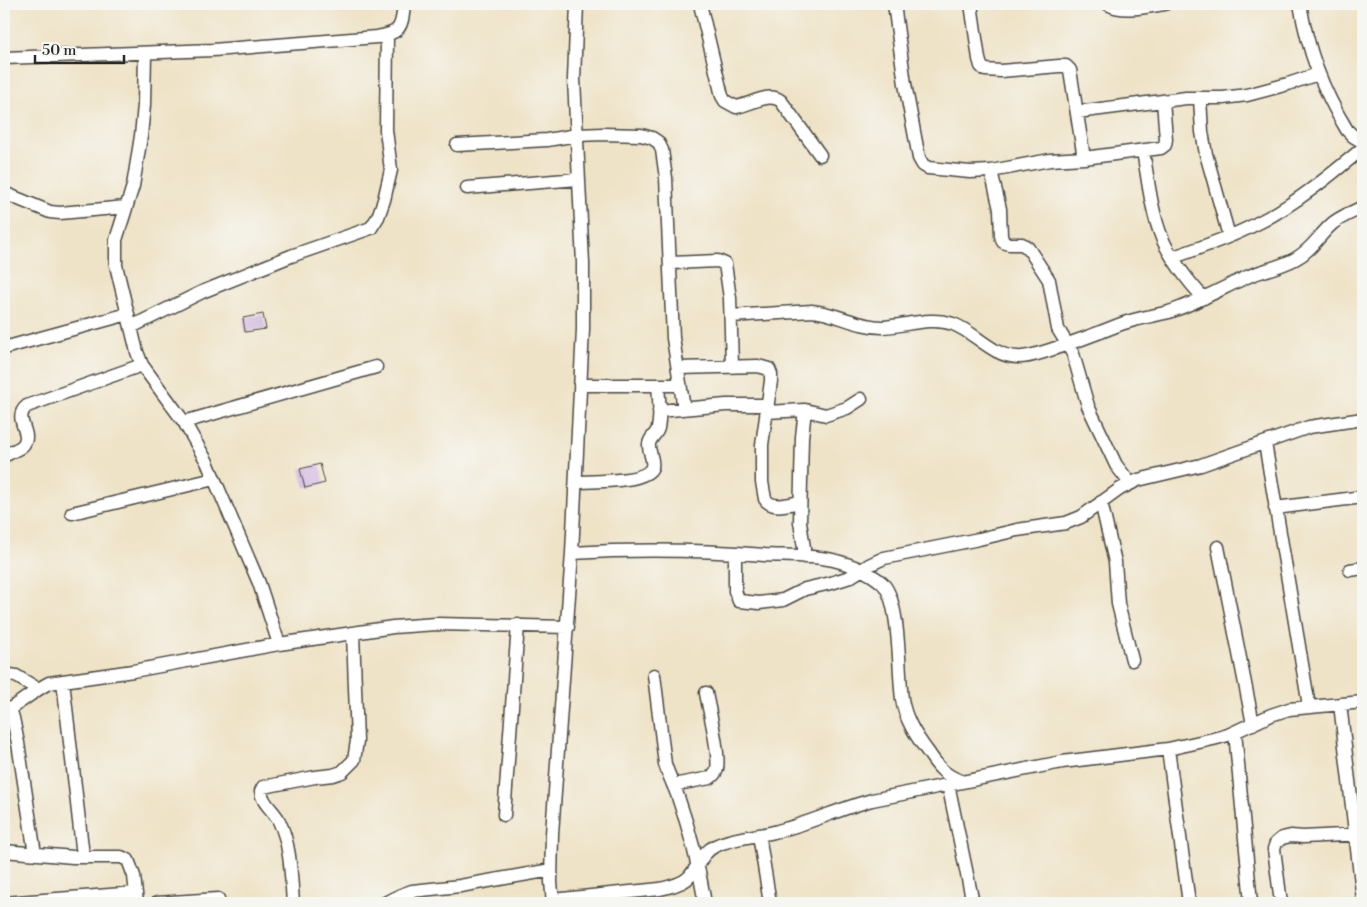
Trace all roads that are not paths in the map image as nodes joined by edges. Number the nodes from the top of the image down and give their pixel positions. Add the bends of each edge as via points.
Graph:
1 (404, 4) edge
2 (577, 4) edge
3 (700, 4) edge
4 (894, 4) edge
5 (971, 4) edge
6 (1108, 4) edge
7 (1165, 4) edge
8 (1300, 4) edge
9 (387, 35) junction
10 (145, 53) junction
11 (4, 58) edge
12 (1318, 74) junction
13 (1200, 98) junction
14 (1163, 101) junction
15 (1077, 112) junction
16 (576, 135) junction
17 (1363, 142) edge
18 (457, 145) dead end
19 (1363, 148) edge
20 (1143, 151) junction
21 (820, 155) dead end
22 (1084, 158) junction
23 (991, 171) junction
24 (578, 179) junction
25 (467, 188) dead end
26 (4, 193) edge
27 (126, 207) junction
28 (1363, 207) edge
29 (1229, 236) junction
30 (1174, 257) junction
31 (671, 263) junction
32 (1204, 298) junction
33 (731, 316) junction
34 (130, 321) junction
35 (1068, 344) junction
36 (4, 348) edge
37 (142, 365) junction
38 (732, 366) junction
39 (376, 367) dead end
40 (678, 368) junction
41 (580, 385) junction
42 (658, 385) junction
43 (680, 385) junction
44 (861, 399) dead end
45 (767, 408) junction
46 (684, 409) junction
47 (659, 410) junction
48 (805, 410) junction
49 (1363, 418) edge
50 (184, 422) junction
51 (1265, 443) junction
52 (8, 454) dead end
53 (214, 479) junction
54 (576, 482) junction
55 (1130, 483) junction
56 (1363, 497) edge
57 (800, 502) junction
58 (1101, 502) junction
59 (1275, 508) junction
60 (72, 513) dead end
61 (1218, 548) dead end
62 (572, 553) junction
63 (735, 553) junction
64 (804, 557) junction
65 (1363, 568) edge
66 (862, 570) junction
67 (1350, 570) dead end
68 (518, 625) junction
69 (568, 627) junction
70 (353, 633) junction
71 (279, 644) junction
72 (1132, 660) dead end
73 (4, 674) edge
74 (654, 674) dead end
75 (63, 681) junction
76 (38, 689) junction
77 (706, 692) dead end
78 (1363, 702) edge
79 (1340, 704) junction
80 (1309, 706) junction
81 (7, 711) edge
82 (1253, 724) junction
83 (1234, 732) junction
84 (1168, 749) junction
85 (961, 782) junction
86 (948, 784) junction
87 (673, 785) junction
88 (504, 815) dead end
89 (1359, 834) edge
90 (759, 835) junction
91 (4, 851) edge
92 (34, 854) junction
93 (83, 856) junction
94 (698, 864) junction
95 (551, 870) junction
96 (136, 898) edge
97 (218, 899) dead end
98 (1363, 900) edge
99 (552, 902) edge
100 (4, 903) edge
101 (156, 903) edge
102 (293, 903) edge
103 (386, 903) edge
104 (704, 903) edge
105 (770, 903) edge
106 (973, 903) edge
107 (1189, 903) edge
108 (1252, 903) edge
109 (1281, 903) edge

1 - 9 street via 400,28
2 - 16 street
3 - 21 street via 725,101 736,107 766,97 777,98
4 - 23 street via 905,84 923,165 934,169
5 - 15 street via 981,66 985,70 1001,71 1066,66 1070,70
6 - 7 street via 1113,7
8 - 12 street
9 - 10 street
9 - 34 street via 386,130 391,170 384,200 371,228 291,256
10 - 11 street
10 - 27 street via 141,136 133,186
12 - 13 street via 1257,93
12 - 17 street via 1348,130
13 - 14 street
13 - 29 street via 1206,154
14 - 15 street
14 - 20 street via 1165,145
15 - 22 street
16 - 18 street via 547,140
16 - 24 street
16 - 31 street via 640,135 658,142 666,178
19 - 29 street via 1268,218
20 - 22 street
20 - 30 street via 1159,230
22 - 23 street via 1050,160
23 - 35 street via 1000,209 1003,242 1022,244 1038,260 1049,280 1058,329
24 - 25 street
24 - 41 street via 583,271
26 - 27 street via 50,212
27 - 34 street via 115,249 118,278
28 - 32 street via 1334,222 1308,251 1295,259
29 - 30 street
30 - 32 street via 1192,286
31 - 33 street via 718,261 725,264
31 - 40 street via 673,338
32 - 35 street
33 - 35 street via 812,311 881,327 929,320 944,322 954,324 1006,355 1017,357
33 - 38 street
34 - 36 street
34 - 37 street
35 - 55 street via 1088,406 1116,465
37 - 50 street
37 - 52 street via 27,406 20,417 25,441
38 - 40 street
38 - 45 street via 768,369 771,381
39 - 50 street
40 - 43 street
41 - 42 street
41 - 54 street
42 - 43 street
42 - 47 street
43 - 46 street
44 - 48 street via 826,415
45 - 46 street via 736,404
45 - 48 street
45 - 57 street via 762,455 765,499 773,506
46 - 47 street
47 - 54 street via 658,430 649,445 652,468 648,473 629,478
48 - 57 street
49 - 51 street via 1309,427
50 - 53 street
51 - 55 street via 1201,465
51 - 59 street
53 - 60 street
53 - 71 street via 259,583
54 - 62 street
55 - 58 street
56 - 59 street
57 - 64 street
58 - 66 street via 1081,517 1066,523 892,556
58 - 72 street via 1115,562 1118,604
59 - 80 street
61 - 82 street
62 - 63 street via 647,550
62 - 69 street
63 - 64 street
63 - 66 street via 735,592 739,601 744,602 784,600 805,588 831,583
64 - 66 street via 834,560
65 - 67 street
66 - 85 street via 881,582 892,599 902,698 912,730 943,773
68 - 69 street
68 - 70 street via 436,624
68 - 88 street
69 - 95 street
70 - 71 street
70 - 102 street via 357,741 354,760 342,772 333,775 263,787 261,791 263,801 275,813 283,832
71 - 75 street
73 - 76 street via 16,676
74 - 87 street via 662,750
75 - 76 street
75 - 93 street
76 - 81 street
77 - 87 street via 718,758 717,769 710,778
78 - 79 street
79 - 80 street
79 - 89 street
80 - 82 street via 1289,709
81 - 92 street via 13,718 18,743
82 - 83 street
83 - 84 street
83 - 108 street
84 - 85 street via 1085,758
84 - 107 street
85 - 86 street
86 - 90 street via 853,805 809,822
86 - 106 street
87 - 94 street
89 - 98 street
89 - 109 street via 1291,836 1276,843
90 - 94 street via 714,847
90 - 105 street
91 - 92 street
92 - 93 street
93 - 96 street via 128,860 134,876
94 - 99 street via 688,879 660,889
94 - 104 street
95 - 99 street
95 - 103 street via 412,891
96 - 100 street
97 - 101 street

